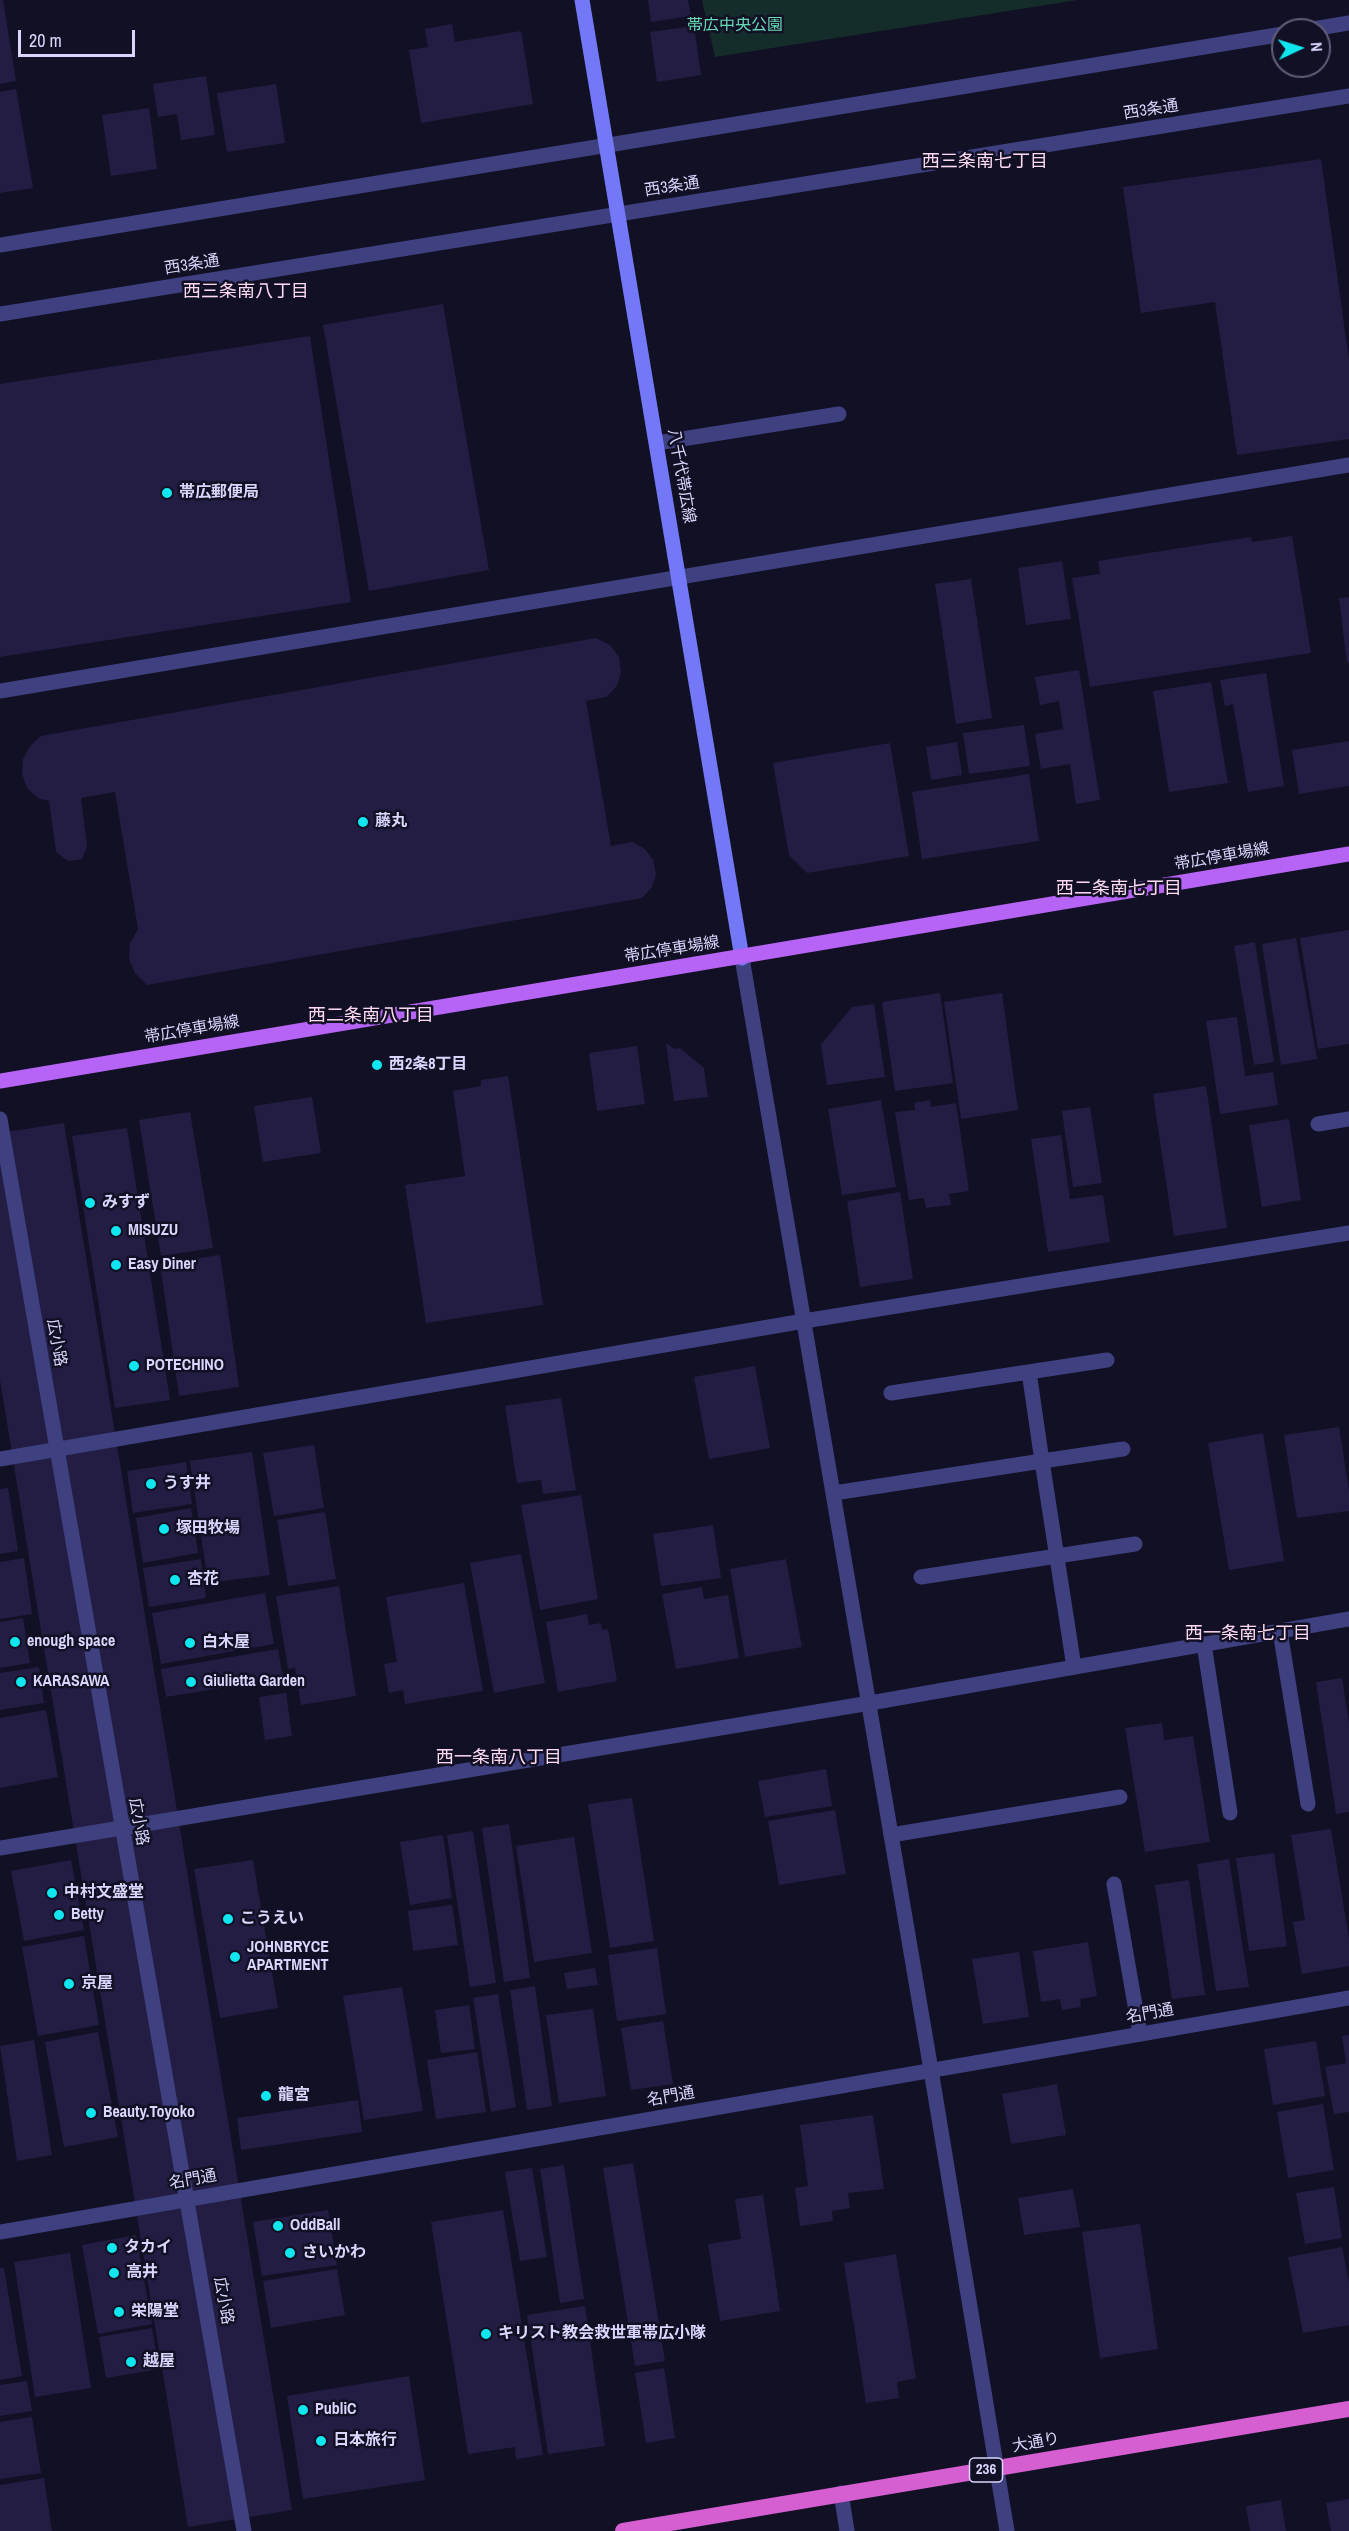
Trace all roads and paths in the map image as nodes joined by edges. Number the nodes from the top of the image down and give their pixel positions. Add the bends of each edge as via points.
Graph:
1 (582, 0) edge
2 (1349, 23) edge
3 (1331, 26) edge
4 (1271, 36) edge
5 (1349, 96) edge
6 (607, 147) junction
7 (618, 213) junction
8 (0, 246) edge
9 (0, 314) edge
10 (839, 414) dead end
11 (657, 442) junction
12 (1349, 465) edge
13 (680, 579) junction
14 (0, 691) edge
15 (1349, 854) edge
16 (742, 958) junction
17 (0, 1081) edge
18 (0, 1119) edge
19 (1349, 1119) edge
20 (1318, 1124) dead end
21 (1349, 1233) edge
22 (804, 1321) junction
23 (1107, 1360) dead end
24 (1029, 1372) junction
25 (891, 1393) dead end
26 (55, 1448) junction
27 (1123, 1449) dead end
28 (0, 1459) edge
29 (1042, 1461) junction
30 (834, 1493) junction
31 (1135, 1544) dead end
32 (1057, 1556) junction
33 (921, 1577) dead end
34 (1349, 1619) edge
35 (1280, 1631) junction
36 (1204, 1644) junction
37 (1074, 1668) junction
38 (870, 1703) junction
39 (1120, 1797) dead end
40 (1308, 1804) dead end
41 (1230, 1813) dead end
42 (121, 1828) junction
43 (891, 1834) junction
44 (0, 1848) edge
45 (1114, 1884) dead end
46 (1349, 1998) edge
47 (1140, 2034) junction
48 (931, 2070) junction
49 (188, 2199) junction
50 (0, 2232) edge
51 (1349, 2409) edge
52 (996, 2468) junction
53 (841, 2493) junction
54 (703, 2524) edge
55 (244, 2531) edge
56 (623, 2531) edge
57 (847, 2531) edge
58 (1007, 2531) edge

1 - 6 main road, 八千代帯広線
2 - 3 street
4 - 6 street
5 - 7 street, 西3条通
6 - 7 main road, 八千代帯広線
6 - 8 street
7 - 9 street, 西3条通
7 - 11 main road, 八千代帯広線
10 - 11 street
11 - 13 main road, 八千代帯広線
12 - 13 street
13 - 14 street
13 - 16 main road, 八千代帯広線
15 - 16 main road, 帯広停車場線
16 - 17 main road, 帯広停車場線
16 - 22 street
18 - 26 street, 広小路
19 - 20 street
21 - 22 street
22 - 26 street
22 - 30 street
23 - 24 street
24 - 25 street
24 - 29 street
26 - 28 street
26 - 42 street, 広小路
27 - 29 street
29 - 30 street
29 - 32 street
30 - 38 street
31 - 32 street
32 - 33 street
32 - 37 street
34 - 35 street
35 - 36 street
35 - 40 street
36 - 37 street
36 - 41 street
37 - 38 street
38 - 42 street
38 - 43 street
39 - 43 street
42 - 44 street
42 - 49 street, 広小路
43 - 48 street
45 - 47 street
46 - 47 street, 名門通
47 - 48 street, 名門通
48 - 49 street, 名門通
48 - 52 street
49 - 50 street, 名門通
49 - 55 street, 広小路
51 - 52 highway, 大通り / 236
52 - 53 highway, 大通り / 236
52 - 58 street
53 - 54 highway, 大通り / 236
53 - 57 street
54 - 56 highway, 大通り / 236

